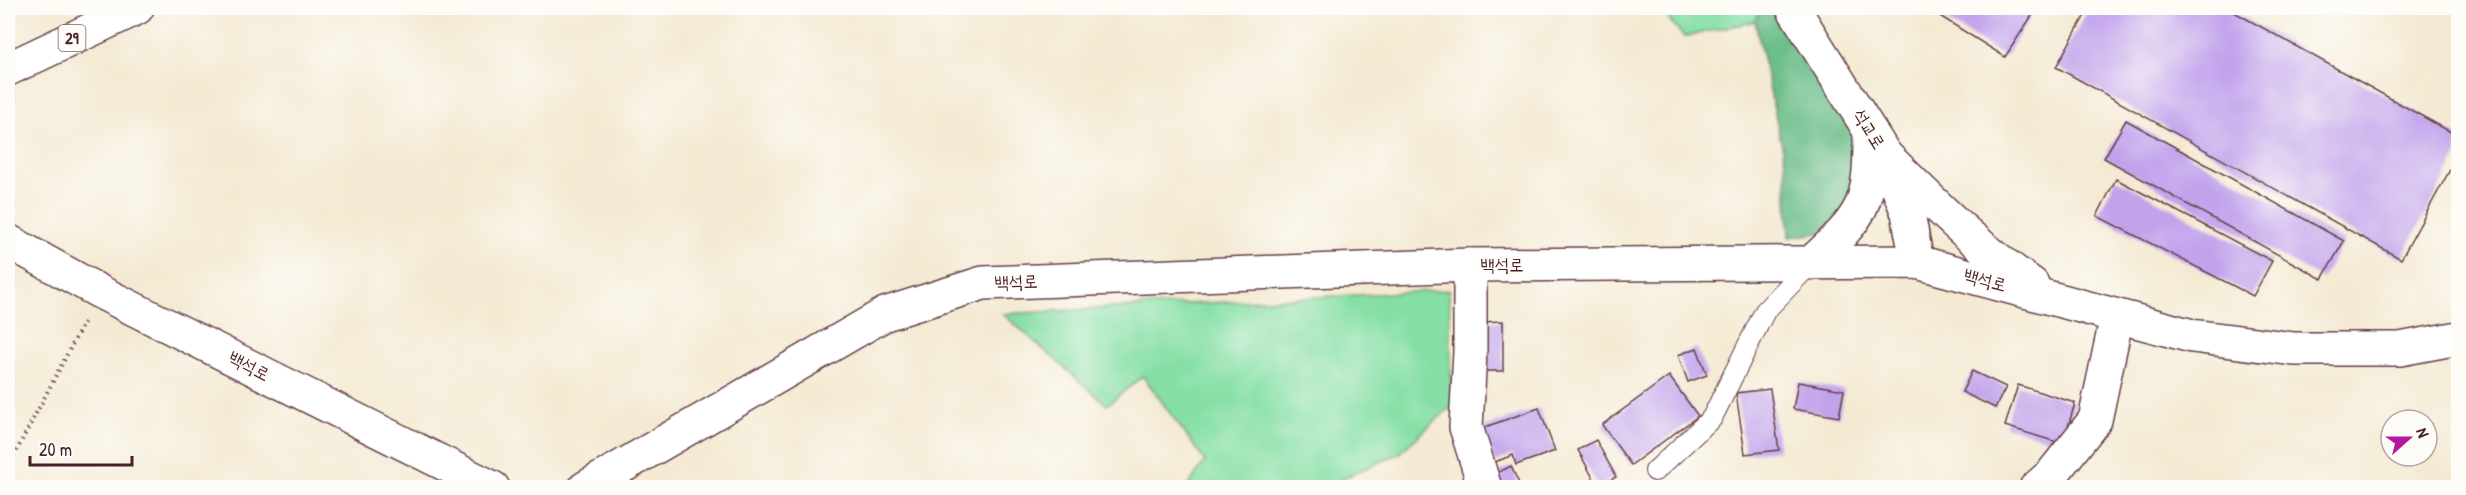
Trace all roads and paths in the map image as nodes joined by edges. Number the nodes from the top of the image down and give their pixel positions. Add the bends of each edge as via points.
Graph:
1 (137, 8) edge
2 (1793, 8) edge
3 (8, 69) edge
4 (1878, 143) junction
5 (8, 241) edge
6 (1917, 262) junction
7 (1811, 263) junction
8 (1470, 265) junction
9 (100, 292) junction
10 (2056, 300) junction
11 (2117, 316) junction
12 (2458, 338) edge
13 (8, 468) edge
14 (1655, 471) dead end
15 (493, 488) edge
16 (585, 488) edge
17 (1485, 488) edge
18 (2036, 488) edge

1 - 3 main road, 29
2 - 4 main road, 석교로
4 - 6 main road, 석교로 via 1908,213
4 - 7 main road via 1858,216
4 - 10 main road via 1992,256
5 - 9 main road, 백석로
6 - 7 main road, 백석로
6 - 10 main road, 백석로
7 - 8 main road, 백석로
7 - 14 lane via 1765,311 1712,418
8 - 16 main road, 백석로 via 983,283 885,314
8 - 17 main road via 1466,427
9 - 13 path
9 - 15 main road, 백석로
10 - 11 main road, 백석로
11 - 12 main road, 백석로 via 2192,336 2294,349 2400,350
11 - 18 main road via 2095,420

